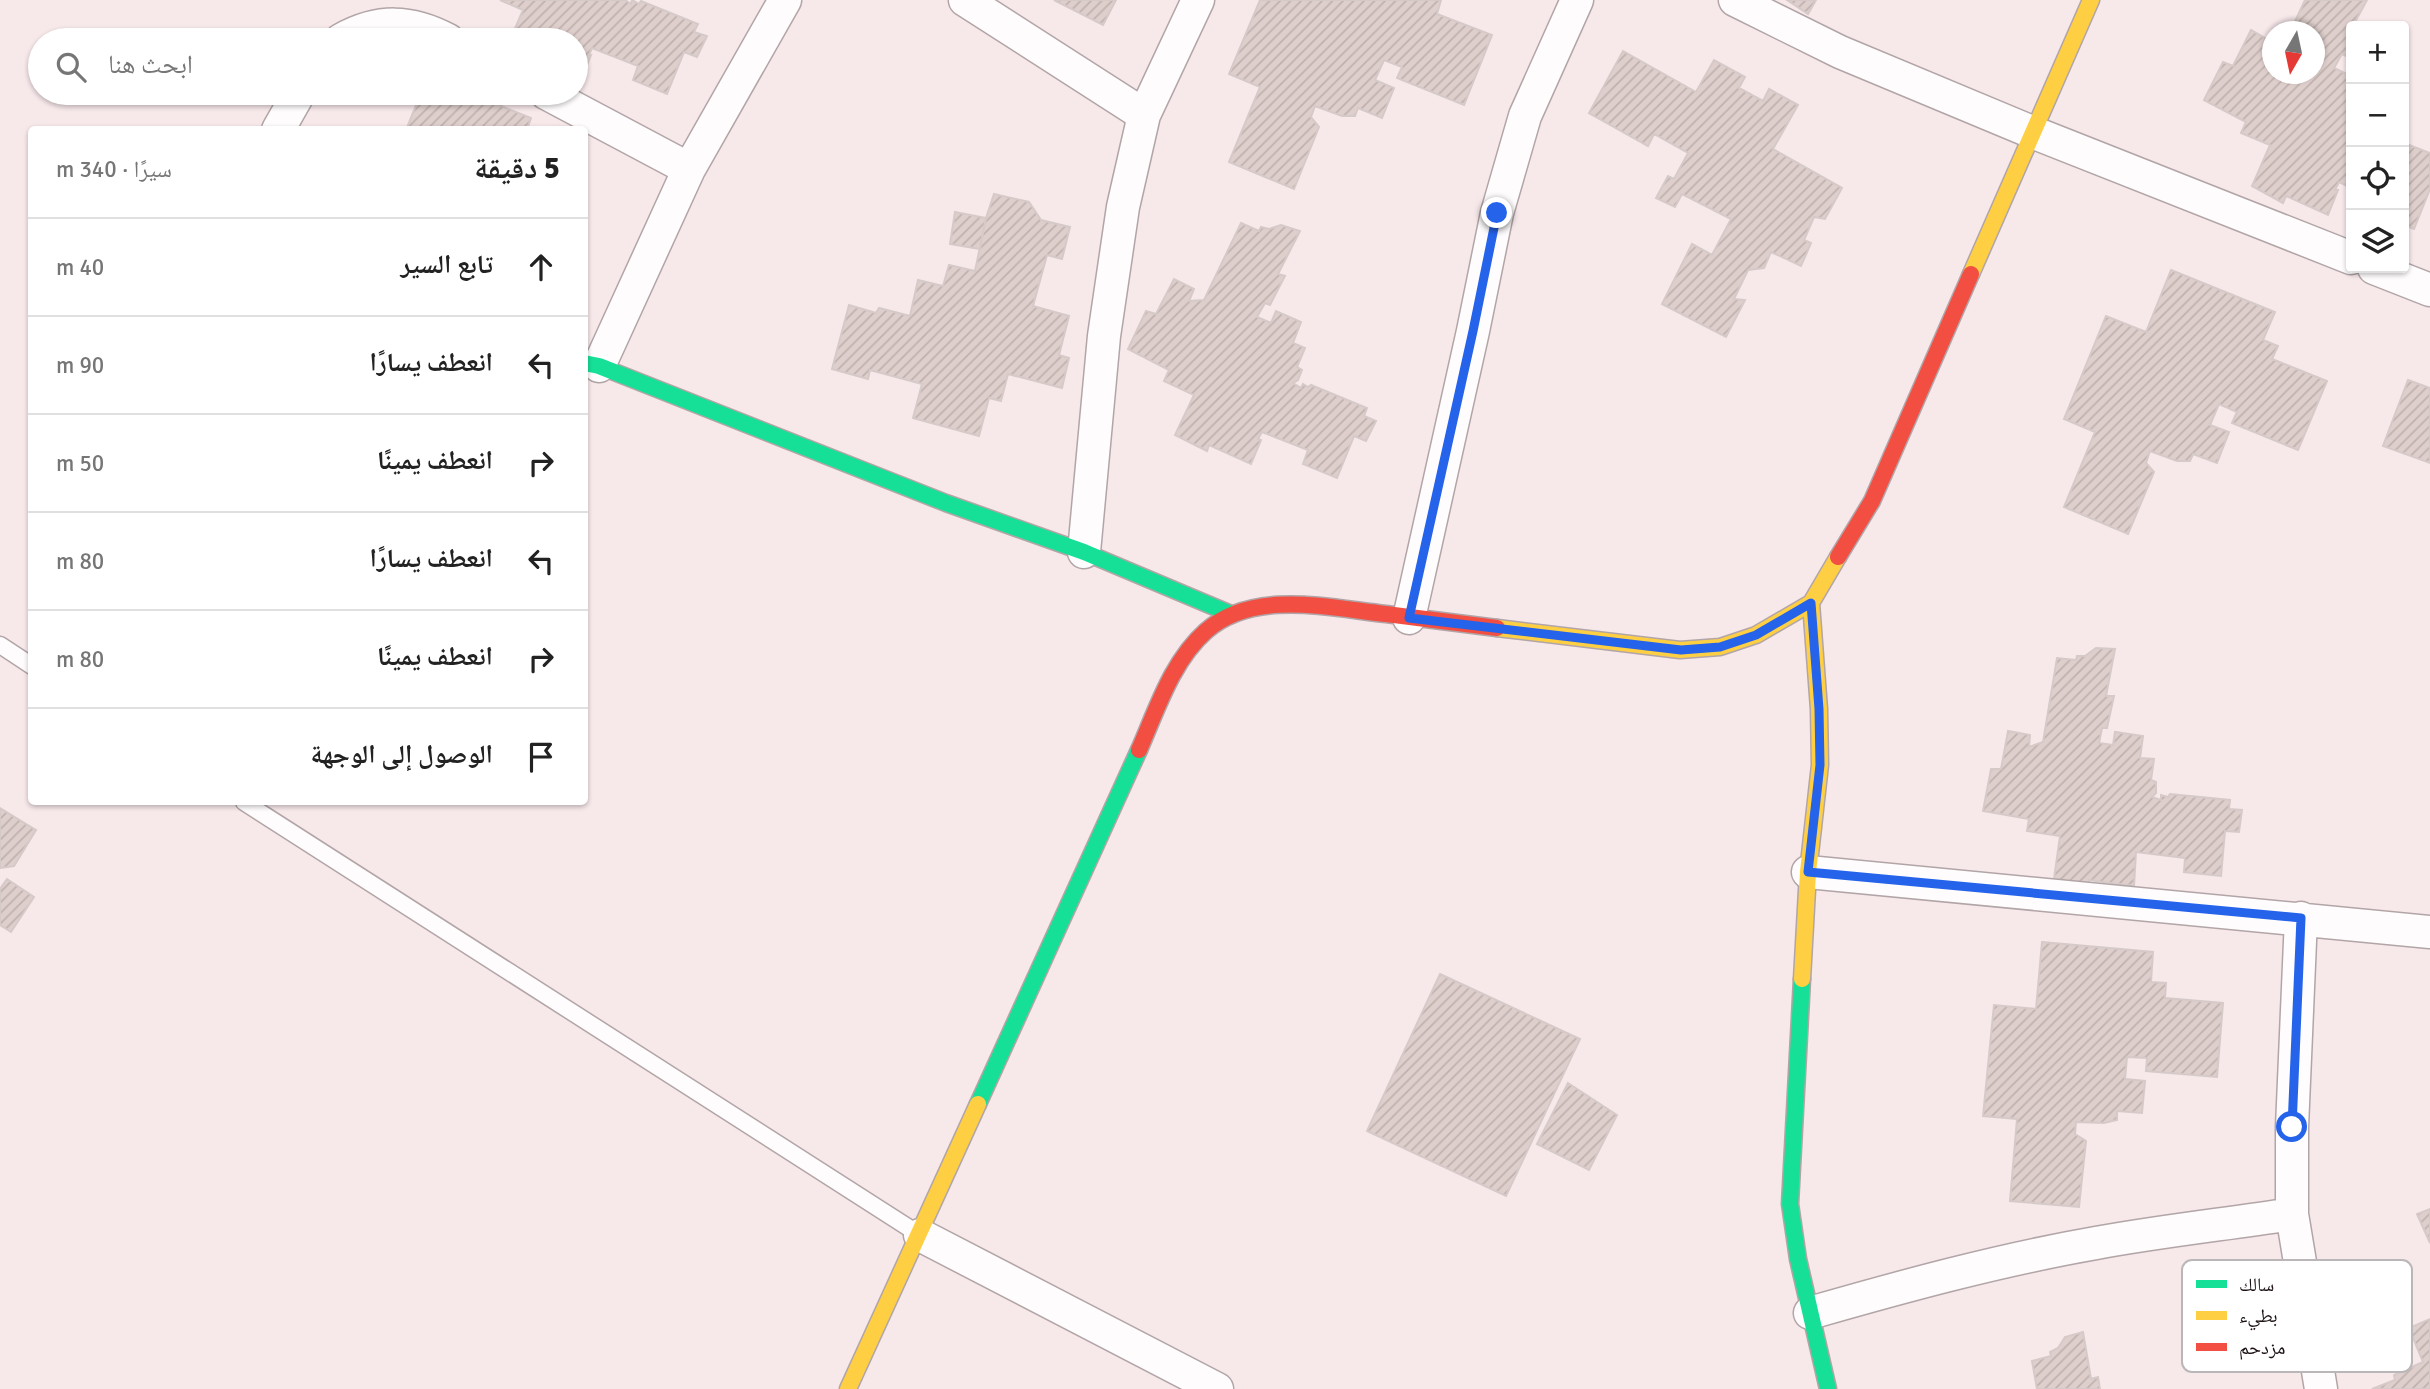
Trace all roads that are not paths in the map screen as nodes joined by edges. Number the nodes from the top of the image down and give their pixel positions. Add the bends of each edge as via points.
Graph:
1 (785, 0) edge
2 (965, 0) edge
3 (1198, 0) edge
4 (1577, 0) edge
5 (1735, 0) edge
6 (2091, 0) edge
7 (368, 28) edge
8 (422, 28) edge
9 (292, 105) edge
10 (569, 105) edge
11 (1144, 116) junction
12 (280, 126) edge
13 (2032, 132) junction
14 (689, 169) junction
15 (2346, 256) edge
16 (2387, 273) edge
17 (2430, 290) edge
18 (592, 365) edge
19 (1084, 552) junction
20 (1811, 603) junction
21 (1231, 614) junction
22 (1409, 618) junction
23 (0, 645) edge
24 (28, 663) edge
25 (249, 805) edge
26 (1808, 872) junction
27 (2301, 918) junction
28 (2430, 932) edge
29 (2292, 1214) junction
30 (920, 1235) junction
31 (2300, 1260) edge
32 (1810, 1313) junction
33 (848, 1389) edge
34 (1217, 1389) edge
35 (1828, 1389) edge

1 - 14 street
2 - 11 street
3 - 11 street
4 - 22 street via 1525,116 1497,213
5 - 13 street via 1840,52
6 - 13 street
7 - 8 street via 391,23
9 - 12 street
10 - 14 street
11 - 19 street via 1123,208 1104,336
13 - 15 street
13 - 20 street via 1872,501
14 - 18 street
16 - 17 street
18 - 19 street
19 - 21 street
20 - 22 street via 1756,635 1720,647 1681,650
20 - 26 street via 1820,765
21 - 22 street via 1277,604
21 - 30 street via 1207,630 1178,664
23 - 24 lane
25 - 30 lane
26 - 27 street
26 - 32 street via 1790,1204
27 - 28 street
27 - 29 street
29 - 31 street
29 - 32 street via 2096,1242 1926,1279
30 - 33 street
30 - 34 street
32 - 35 street

